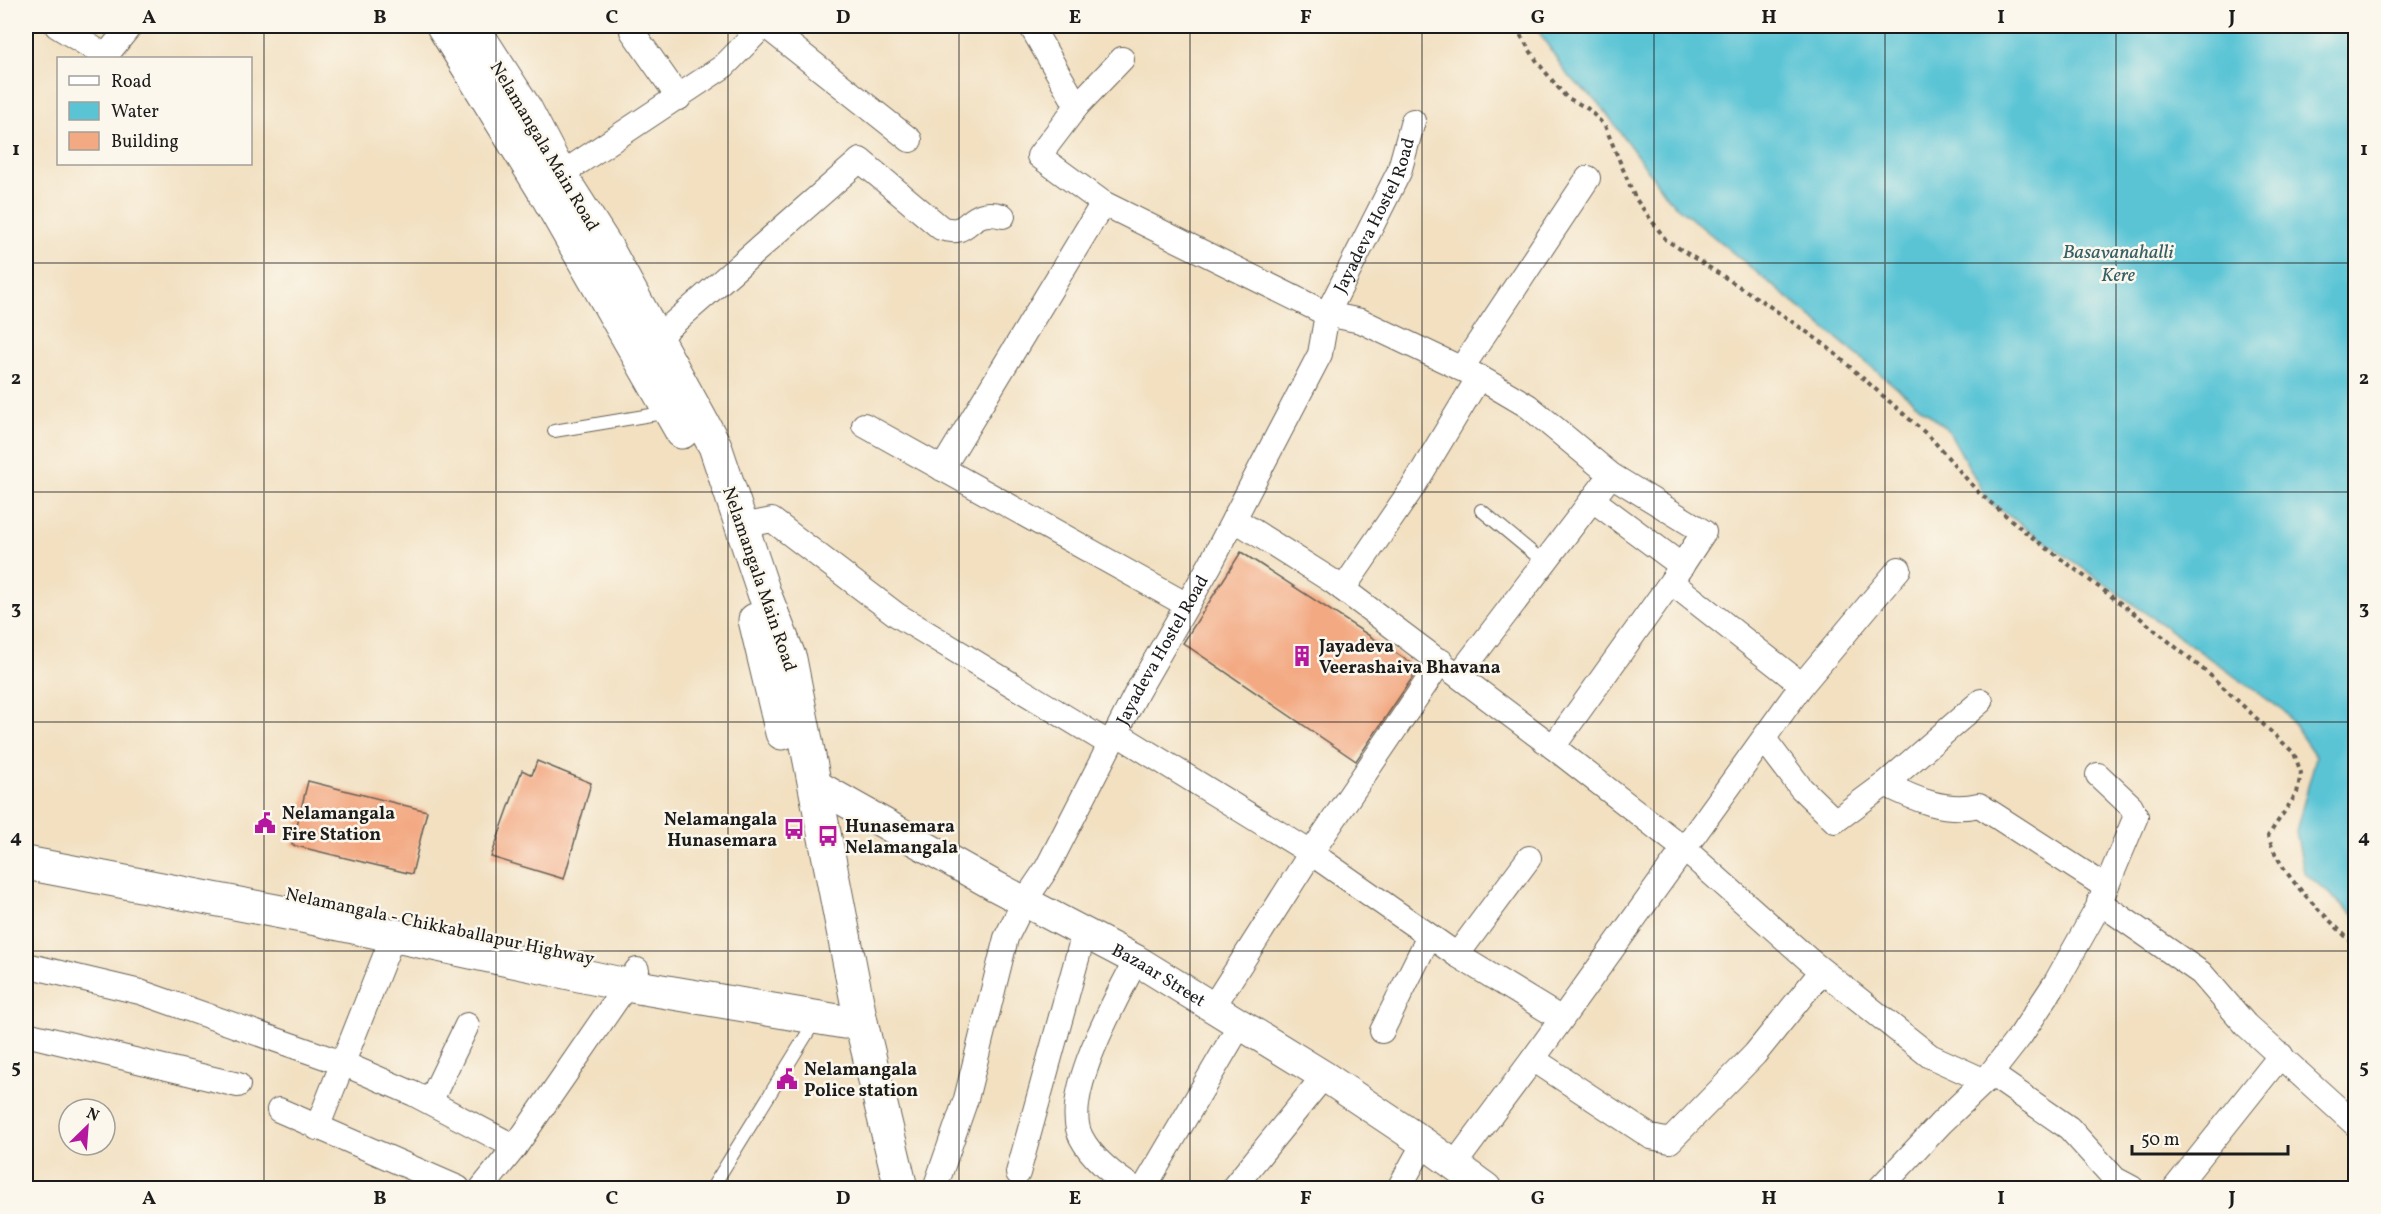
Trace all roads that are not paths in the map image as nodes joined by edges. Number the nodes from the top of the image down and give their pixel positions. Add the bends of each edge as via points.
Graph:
1 (57, 26) edge
2 (130, 26) edge
3 (442, 26) edge
4 (472, 26) edge
5 (764, 26) edge
6 (1031, 26) edge
7 (633, 27) edge
8 (105, 57) edge
9 (1122, 59) dead end
10 (679, 98) junction
11 (1077, 106) junction
12 (1413, 122) dead end
13 (910, 140) dead end
14 (1588, 178) dead end
15 (551, 181) junction
16 (1103, 203) junction
17 (1003, 216) dead end
18 (1327, 314) junction
19 (647, 347) junction
20 (1470, 373) junction
21 (670, 412) junction
22 (864, 425) dead end
23 (554, 431) dead end
24 (942, 469) junction
25 (1611, 475) junction
26 (1593, 500) junction
27 (1480, 510) dead end
28 (1234, 519) junction
29 (742, 526) junction
30 (1545, 563) junction
31 (1899, 569) dead end
32 (1677, 574) junction
33 (1343, 589) junction
34 (1187, 605) junction
35 (1450, 668) junction
36 (1802, 685) junction
37 (1981, 701) dead end
38 (1113, 739) junction
39 (1764, 739) junction
40 (1553, 747) junction
41 (2098, 775) dead end
42 (1885, 784) junction
43 (816, 785) junction
44 (26, 841) edge
45 (1683, 848) junction
46 (1311, 854) junction
47 (1529, 858) dead end
48 (26, 863) edge
49 (224, 890) junction
50 (2102, 895) junction
51 (1024, 902) junction
52 (1084, 933) junction
53 (393, 936) junction
54 (1429, 936) junction
55 (1457, 955) junction
56 (1136, 960) junction
57 (26, 965) edge
58 (1822, 971) junction
59 (632, 978) junction
60 (1213, 1006) junction
61 (844, 1012) junction
62 (1560, 1018) junction
63 (1241, 1023) junction
64 (467, 1025) dead end
65 (1382, 1030) dead end
66 (26, 1034) edge
67 (2281, 1055) junction
68 (1533, 1059) junction
69 (342, 1063) junction
70 (1324, 1076) junction
71 (1988, 1077) junction
72 (238, 1085) dead end
73 (430, 1102) junction
74 (279, 1110) dead end
75 (2355, 1125) edge
76 (317, 1128) junction
77 (1424, 1143) junction
78 (515, 1147) junction
79 (1454, 1165) junction
80 (1018, 1173) dead end
81 (458, 1188) edge
82 (482, 1188) edge
83 (712, 1188) edge
84 (879, 1188) edge
85 (901, 1188) edge
86 (934, 1188) edge
87 (1134, 1188) edge
88 (1144, 1188) edge
89 (1233, 1188) edge
90 (1399, 1188) edge
91 (1486, 1188) edge
92 (1880, 1188) edge
93 (2132, 1188) edge
94 (2175, 1188) edge

1 - 8 street
2 - 8 street
3 - 15 main road
4 - 15 main road, Nelamangala Main Road via 526,110
5 - 10 street via 724,66
5 - 13 street
6 - 11 street
7 - 10 street
9 - 11 street
10 - 15 street
11 - 16 street via 1039,156
12 - 18 street, Jayadeva Hostel Road via 1400,172
14 - 20 street
15 - 19 main road, Nelamangala Main Road via 606,247
16 - 18 street
16 - 24 street
17 - 19 street via 987,212 961,230 941,228 860,160
18 - 20 street via 1361,321
18 - 28 street, Jayadeva Hostel Road via 1320,354
19 - 21 main road
19 - 29 main road, Nelamangala Main Road via 715,446
20 - 25 street via 1528,406
20 - 33 street via 1413,487
21 - 23 lane
21 - 61 main road via 695,456 759,629
22 - 24 street
24 - 34 street
25 - 26 street
25 - 32 street via 1704,532
26 - 30 street
26 - 32 street
27 - 30 lane
28 - 33 street
28 - 34 street, Jayadeva Hostel Road
29 - 38 street via 772,520 897,615
29 - 43 main road, Nelamangala Main Road via 790,659
30 - 35 street
31 - 36 street
32 - 36 street
32 - 40 street
33 - 35 street
34 - 38 street, Jayadeva Hostel Road
35 - 40 street
35 - 46 street
36 - 39 street
37 - 42 street
38 - 46 street
38 - 51 street, Jayadeva Hostel Road via 1047,868
39 - 42 street via 1801,788 1835,821
39 - 45 street
40 - 45 street
41 - 50 street via 2131,806 2136,816
42 - 50 street via 1914,799 1962,809 1979,805
43 - 51 street, Bazaar Street
43 - 61 main road, Nelamangala Main Road
44 - 49 main road, Nelamangala - Chikkaballapur Highway
45 - 58 street
45 - 62 street
46 - 54 street
46 - 60 street
47 - 55 street
48 - 49 main road
49 - 53 main road
49 - 59 main road, Nelamangala - Chikkaballapur Highway
50 - 67 street via 2201,973 2246,1024
50 - 71 street via 2056,982
51 - 52 street, Bazaar Street
51 - 86 street, Jayadeva Hostel Road via 1006,938 966,1099
52 - 56 street, Bazaar Street
52 - 80 street
53 - 59 main road
53 - 69 street
54 - 55 street
54 - 65 street
55 - 62 street
56 - 60 street, Bazaar Street
56 - 87 street via 1095,1040 1076,1115 1080,1136 1094,1155
57 - 69 street via 140,992
58 - 68 street via 1755,1054 1670,1141 1651,1137
58 - 71 street via 1930,1056
59 - 61 main road, Nelamangala - Chikkaballapur Highway
59 - 78 street
60 - 63 street, Bazaar Street
61 - 83 lane
61 - 84 main road
61 - 85 main road, Nelamangala Main Road
62 - 68 street
63 - 70 street, Bazaar Street
63 - 88 street
64 - 73 street
66 - 72 street
67 - 75 street
67 - 94 street
68 - 79 street
69 - 73 street
69 - 76 street
70 - 77 street, Bazaar Street
70 - 89 street
71 - 92 street
71 - 93 street via 2069,1128 2115,1179
73 - 78 street
74 - 76 street
76 - 81 street
77 - 79 street, Bazaar Street
77 - 90 street
78 - 82 street
79 - 91 street, Bazaar Street

